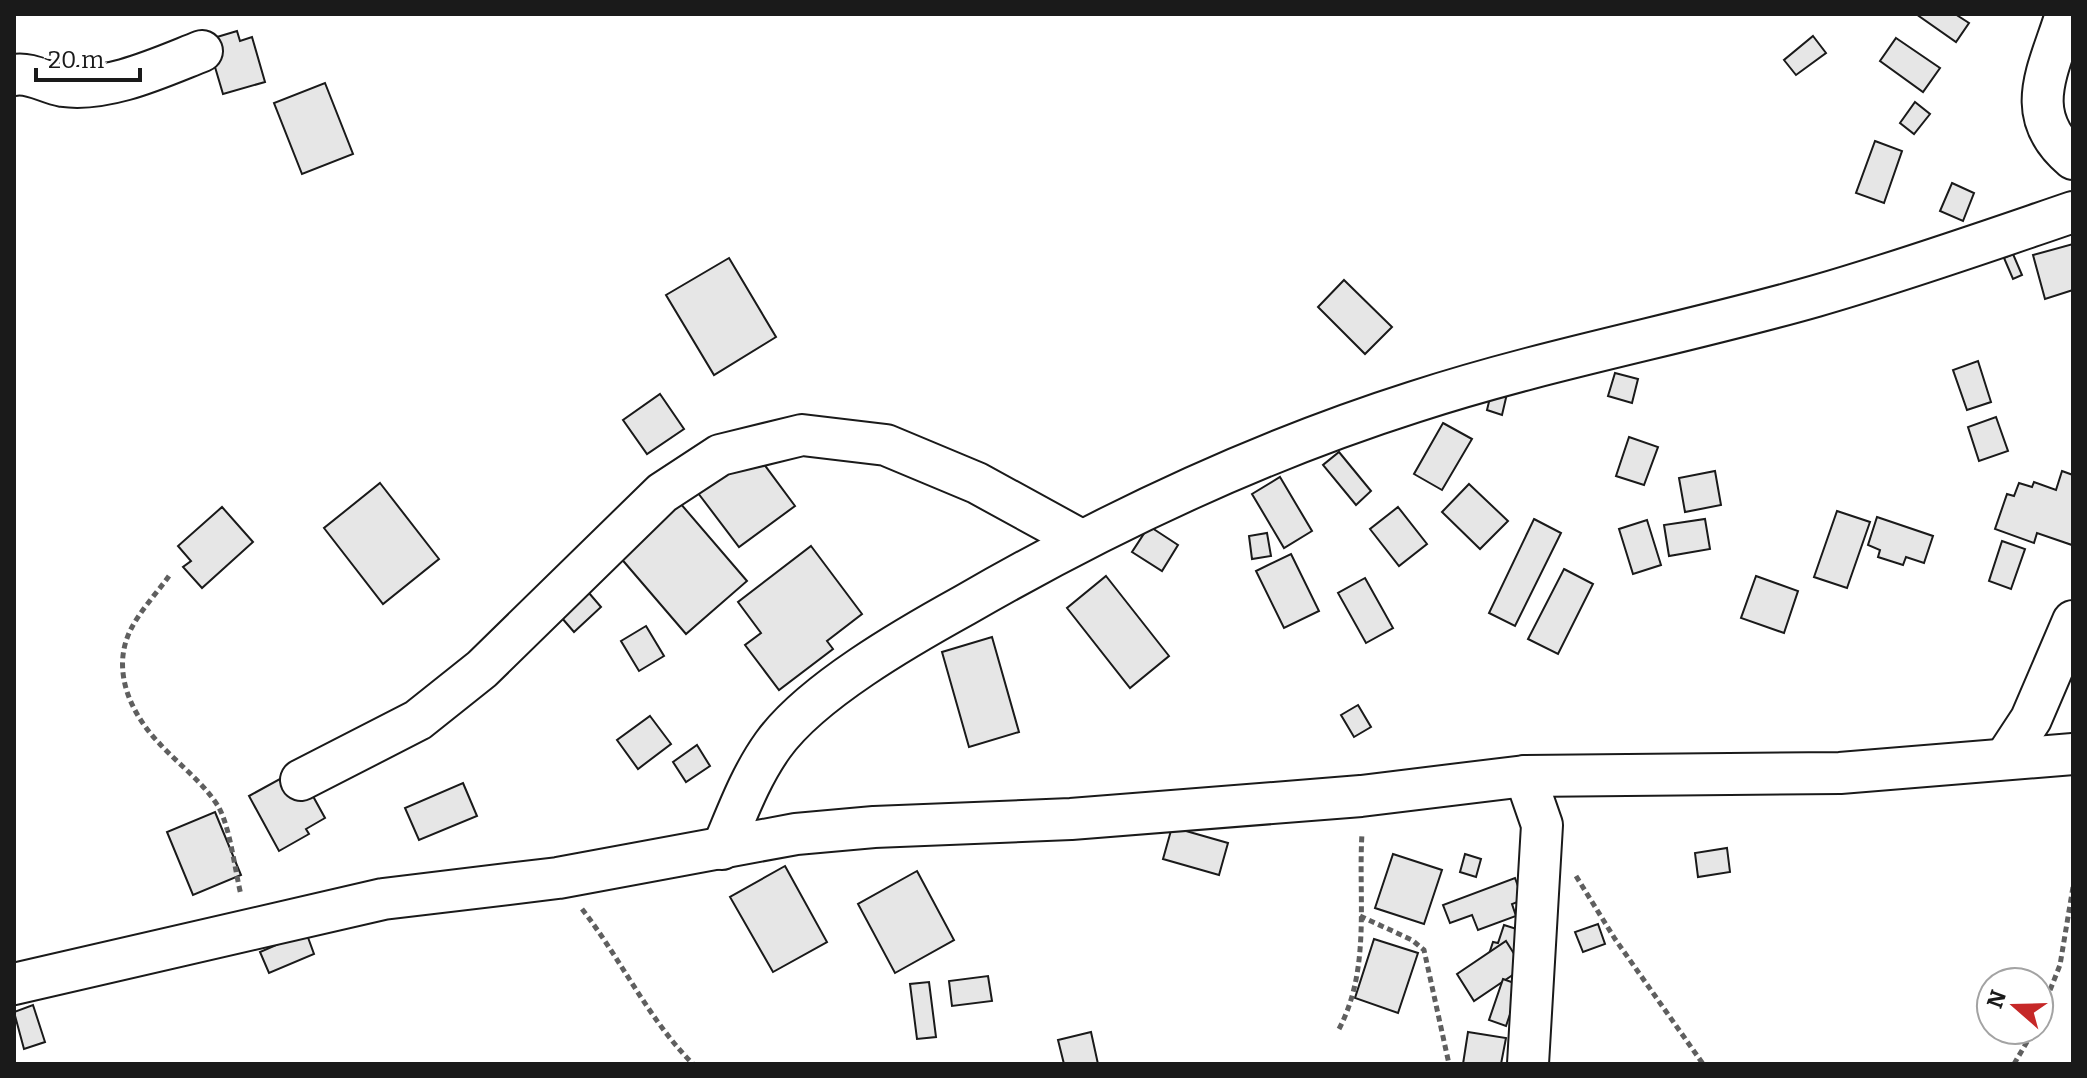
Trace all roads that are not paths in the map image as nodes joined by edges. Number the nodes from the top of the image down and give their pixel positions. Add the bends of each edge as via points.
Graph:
1 (2066, 14) edge
2 (202, 51) dead end
3 (14, 75) edge
4 (2073, 159) edge
5 (2073, 212) edge
6 (1081, 540) junction
7 (2073, 621) edge
8 (2073, 754) edge
9 (2006, 757) junction
10 (1525, 776) junction
11 (301, 780) dead end
12 (722, 849) junction
13 (14, 984) edge
14 (1528, 1064) edge

1 - 4 street via 2041,101 2046,129
2 - 3 street via 143,74 85,86
5 - 6 street via 1816,296 1555,360 1412,402 1192,487
6 - 11 street via 977,483 886,445 802,435 720,455 662,493 482,669 418,720
6 - 12 street via 915,633 811,706 774,744
7 - 9 street via 2031,719
8 - 9 street
9 - 10 street via 1840,773
10 - 12 street via 1361,796 796,834
10 - 14 street via 1542,825
12 - 13 street via 558,878 383,899

